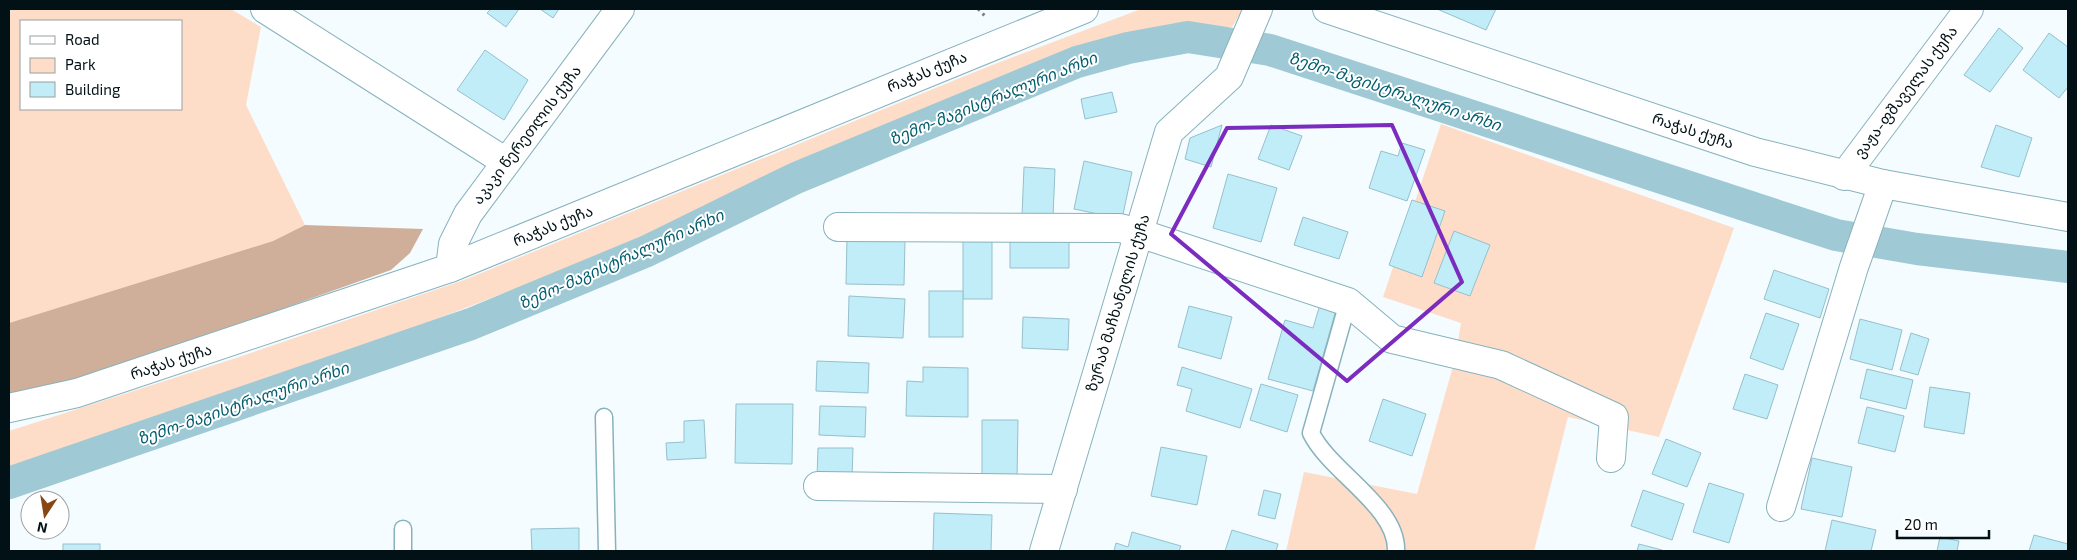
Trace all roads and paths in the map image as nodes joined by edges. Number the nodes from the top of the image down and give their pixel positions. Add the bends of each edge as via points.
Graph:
1 (265, 9) edge
2 (620, 9) edge
3 (1084, 9) edge
4 (1258, 9) edge
5 (1327, 9) edge
6 (1969, 9) edge
7 (506, 162) junction
8 (1844, 176) junction
9 (1883, 184) junction
10 (2068, 217) edge
11 (838, 227) dead end
12 (1139, 233) junction
13 (450, 268) junction
14 (1348, 302) junction
15 (9, 408) edge
16 (604, 417) dead end
17 (1611, 458) dead end
18 (818, 486) dead end
19 (1063, 489) junction
20 (1781, 507) dead end
21 (403, 529) dead end
22 (403, 551) edge
23 (607, 551) edge
24 (1044, 551) edge
25 (1396, 551) edge

1 - 7 street
2 - 7 street, აკაკი წერეთლის ქუჩა
3 - 13 street, რაჭას ქუჩა
4 - 12 street, ზურაბ მაჩხანელის ქუჩა via 1229,77 1169,132
5 - 8 street, რაჭას ქუჩა via 1755,152
6 - 8 street, ვაჟა-ფშაველას ქუჩა
7 - 13 street, აკაკი წერეთლის ქუჩა via 468,214 453,244
8 - 9 street, რაჭას ქუჩა
9 - 10 street, რაჭას ქუჩა
9 - 20 street via 1854,267
11 - 12 street via 1120,228
12 - 14 street
12 - 19 street, ზურაბ მაჩხანელის ქუჩა
13 - 15 street, რაჭას ქუჩა via 77,393
14 - 17 street via 1392,339 1501,365 1614,417
14 - 25 lane via 1311,433 1318,448 1386,517
16 - 23 lane
18 - 19 street
19 - 24 street, ზურაბ მაჩხანელის ქუჩა
21 - 22 lane

